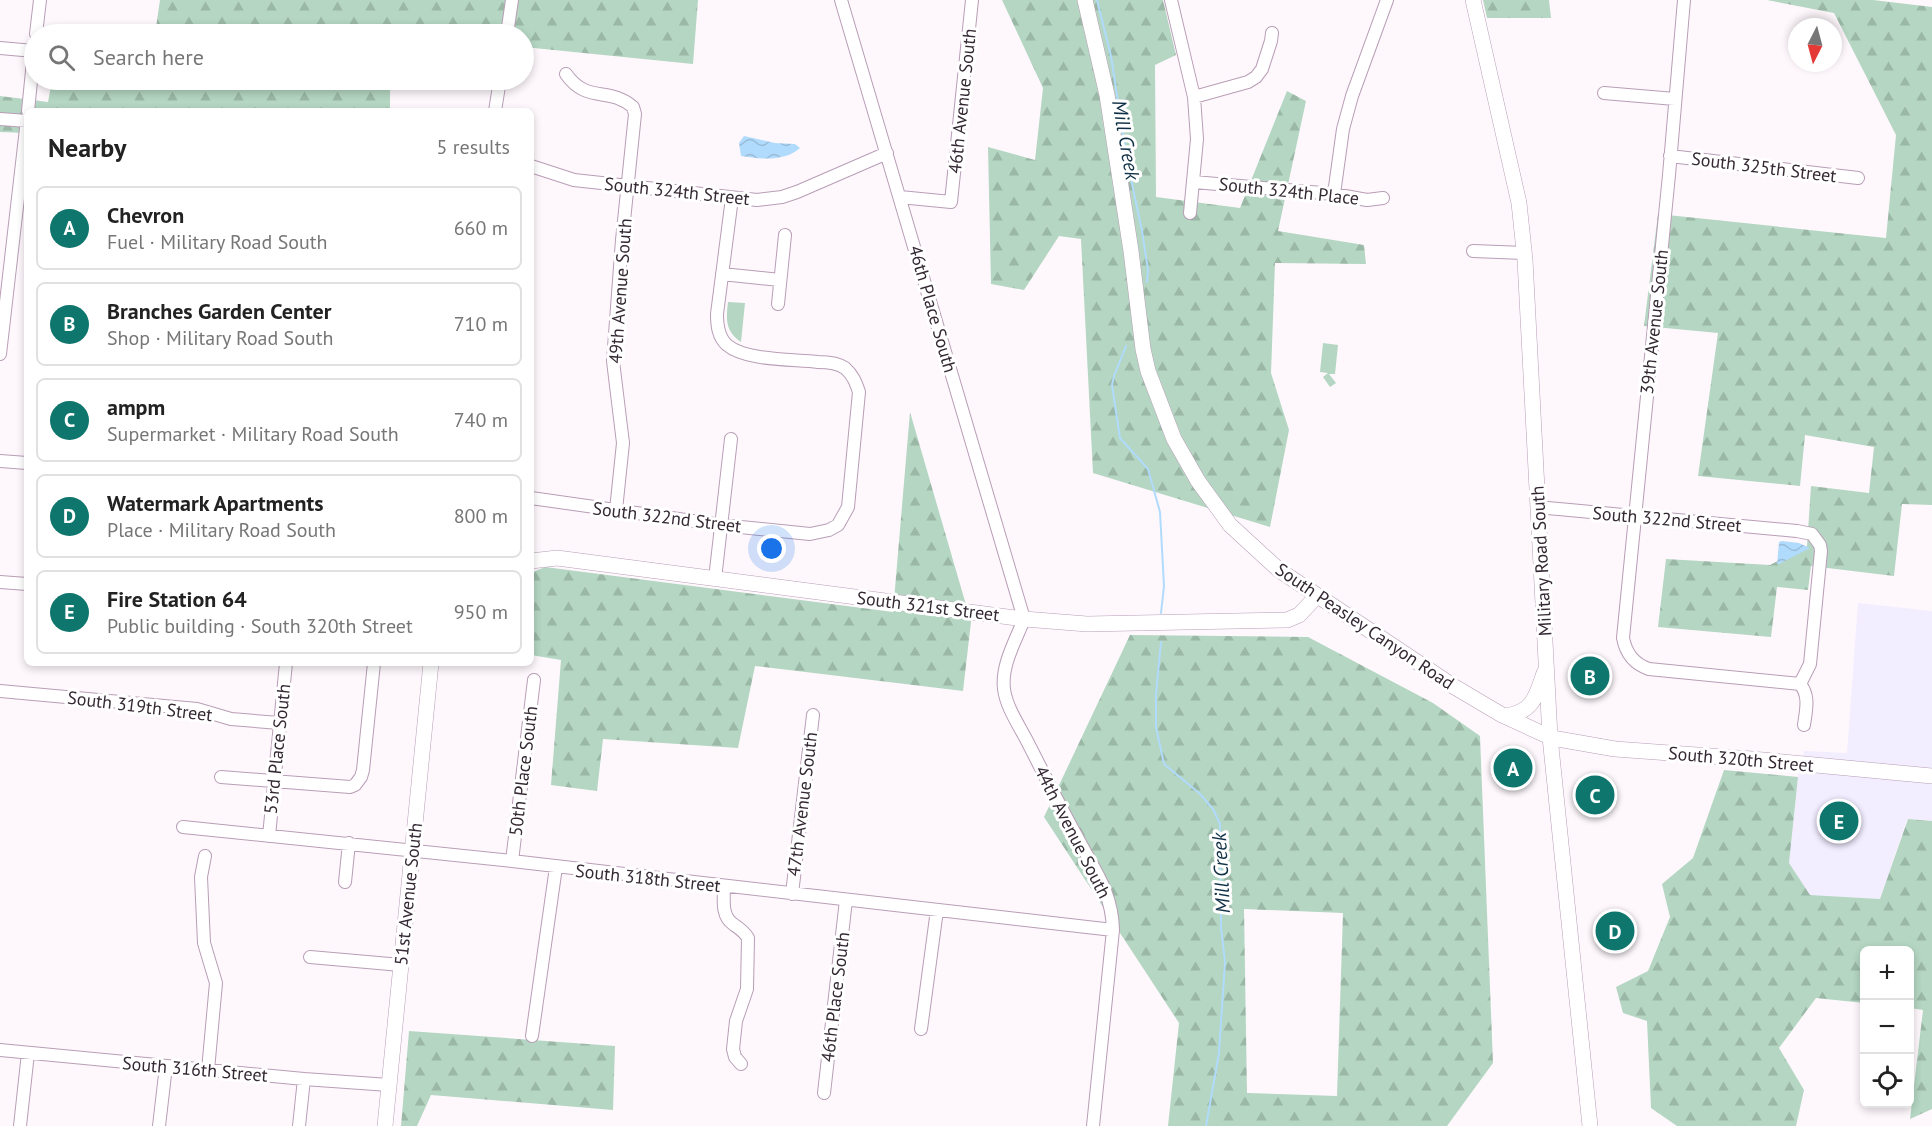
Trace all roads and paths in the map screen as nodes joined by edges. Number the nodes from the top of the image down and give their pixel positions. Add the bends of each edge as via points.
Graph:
1 (40, 0) edge
2 (512, 0) edge
3 (841, 0) edge
4 (972, 0) edge
5 (1085, 0) edge
6 (1171, 0) edge
7 (1387, 0) edge
8 (1473, 0) edge
9 (1684, 0) edge
10 (37, 24) edge
11 (508, 24) edge
12 (1272, 33) dead end
13 (0, 48) edge
14 (24, 50) edge
15 (566, 74) dead end
16 (30, 90) edge
17 (498, 90) edge
18 (1604, 93) dead end
19 (1194, 97) junction
20 (1675, 99) junction
21 (28, 108) edge
22 (495, 108) edge
23 (0, 119) edge
24 (24, 121) edge
25 (24, 142) edge
26 (887, 153) junction
27 (1670, 156) junction
28 (534, 167) edge
29 (1858, 178) dead end
30 (1194, 182) junction
31 (627, 186) junction
32 (1334, 194) junction
33 (900, 197) junction
34 (732, 198) junction
35 (1383, 198) dead end
36 (1190, 213) dead end
37 (785, 235) dead end
38 (1473, 251) dead end
39 (1524, 253) junction
40 (722, 274) junction
41 (780, 280) junction
42 (3, 292) edge
43 (778, 304) dead end
44 (0, 354) edge
45 (731, 439) dead end
46 (0, 461) edge
47 (24, 463) edge
48 (534, 498) edge
49 (1538, 507) junction
50 (616, 510) junction
51 (1635, 516) junction
52 (721, 525) junction
53 (534, 561) edge
54 (714, 579) junction
55 (0, 582) edge
56 (24, 584) edge
57 (1317, 596) junction
58 (1024, 619) junction
59 (286, 666) edge
60 (374, 666) edge
61 (431, 666) edge
62 (1546, 667) junction
63 (534, 680) dead end
64 (1800, 684) junction
65 (0, 691) edge
66 (813, 715) dead end
67 (1505, 716) junction
68 (279, 723) junction
69 (1804, 725) dead end
70 (1551, 737) junction
71 (1932, 776) edge
72 (221, 777) dead end
73 (274, 780) junction
74 (183, 827) dead end
75 (269, 836) junction
76 (349, 843) junction
77 (412, 851) junction
78 (205, 855) dead end
79 (512, 861) junction
80 (556, 867) junction
81 (345, 882) dead end
82 (724, 886) junction
83 (792, 894) junction
84 (846, 900) junction
85 (937, 910) junction
86 (1113, 930) junction
87 (310, 957) dead end
88 (401, 965) junction
89 (921, 1029) dead end
90 (532, 1036) dead end
91 (0, 1050) edge
92 (28, 1053) junction
93 (741, 1064) dead end
94 (166, 1066) junction
95 (208, 1070) junction
96 (304, 1079) junction
97 (389, 1085) junction
98 (824, 1093) dead end
99 (20, 1126) edge
100 (159, 1126) edge
101 (299, 1126) edge
102 (385, 1126) edge
103 (1093, 1126) edge
104 (1590, 1126) edge

1 - 10 street
2 - 11 street
3 - 26 street, 46th Place South
4 - 33 street, 46th Avenue South via 951,202
5 - 57 main road, South Peasley Canyon Road via 1107,95 1143,349 1157,396 1198,481 1230,525 1279,570
6 - 19 street
7 - 32 street via 1352,96
8 - 39 main road, Military Road South via 1519,203
9 - 20 street, 39th Avenue South
12 - 19 street via 1256,77
13 - 14 street
15 - 31 street, 49th Avenue South via 583,91 615,96 633,107
16 - 21 street
17 - 22 street
18 - 20 street
19 - 30 street
20 - 27 street, 39th Avenue South
23 - 24 street
25 - 42 street
26 - 33 street, 46th Place South
26 - 34 street, South 324th Street via 782,197
27 - 29 street, South 325th Street
27 - 51 street, 39th Avenue South
28 - 31 street, South 324th Street via 574,180
30 - 32 street, South 324th Place
30 - 36 street
31 - 34 street, South 324th Street
31 - 50 street, 49th Avenue South via 613,361 623,443
32 - 35 street, South 324th Place via 1367,200
33 - 58 street, 46th Place South
34 - 40 street
37 - 41 street
38 - 39 street
39 - 49 main road, Military Road South
40 - 41 street
40 - 52 street, South 322nd Street via 717,326 727,345 753,355 839,365 853,376 859,392 848,507 837,525 810,534
41 - 43 street
42 - 44 street
45 - 52 street
46 - 47 street
48 - 50 street, South 322nd Street
49 - 51 street, South 322nd Street
49 - 62 main road, Military Road South
50 - 52 street, South 322nd Street
51 - 64 street, 39th Avenue South via 1624,615 1624,644 1635,662 1649,669
51 - 64 street, South 322nd Street via 1812,534 1821,551 1810,664
52 - 54 street
53 - 54 main road, South 321st Street via 557,558
54 - 58 main road, South 321st Street
55 - 56 street
57 - 58 main road, South 321st Street via 1299,615 1287,620 1087,624
57 - 67 main road, South Peasley Canyon Road
58 - 86 street, 44th Avenue South via 1006,667 1004,690 1107,893 1113,911
59 - 68 street, 53rd Place South
60 - 73 street via 359,782 350,787
61 - 77 main road, 51st Avenue South
62 - 67 main road via 1532,702 1521,713
62 - 70 main road, Military Road South
63 - 79 street, 50th Place South
64 - 69 street via 1807,701
65 - 68 street, South 319th Street via 197,710 231,719
66 - 83 street, 47th Avenue South
67 - 70 main road, South Peasley Canyon Road
68 - 73 street, 53rd Place South
70 - 71 main road, South 320th Street via 1615,749
70 - 104 main road, Military Road South
72 - 73 street
73 - 75 street, 53rd Place South
74 - 75 street, South 318th Street
75 - 76 street, South 318th Street
76 - 77 street, South 318th Street
76 - 81 street
77 - 79 street, South 318th Street
77 - 88 main road, 51st Avenue South
78 - 95 street via 201,877 204,943 216,983
79 - 80 street, South 318th Street
80 - 82 street, South 318th Street
80 - 90 street
82 - 83 street, South 318th Street
82 - 93 street via 725,914 748,938 747,989 736,1021 733,1049
83 - 84 street, South 318th Street
84 - 85 street, South 318th Street
84 - 98 street, 46th Place South
85 - 86 street, South 318th Street
85 - 89 street
86 - 103 street, 44th Avenue South
87 - 88 street
88 - 97 main road, 51st Avenue South
91 - 92 street, South 316th Street
92 - 94 street, South 316th Street
92 - 99 street
94 - 95 street, South 316th Street
94 - 100 street
95 - 96 street, South 316th Street
96 - 97 street, South 316th Street
96 - 101 street
97 - 102 main road, 51st Avenue South

